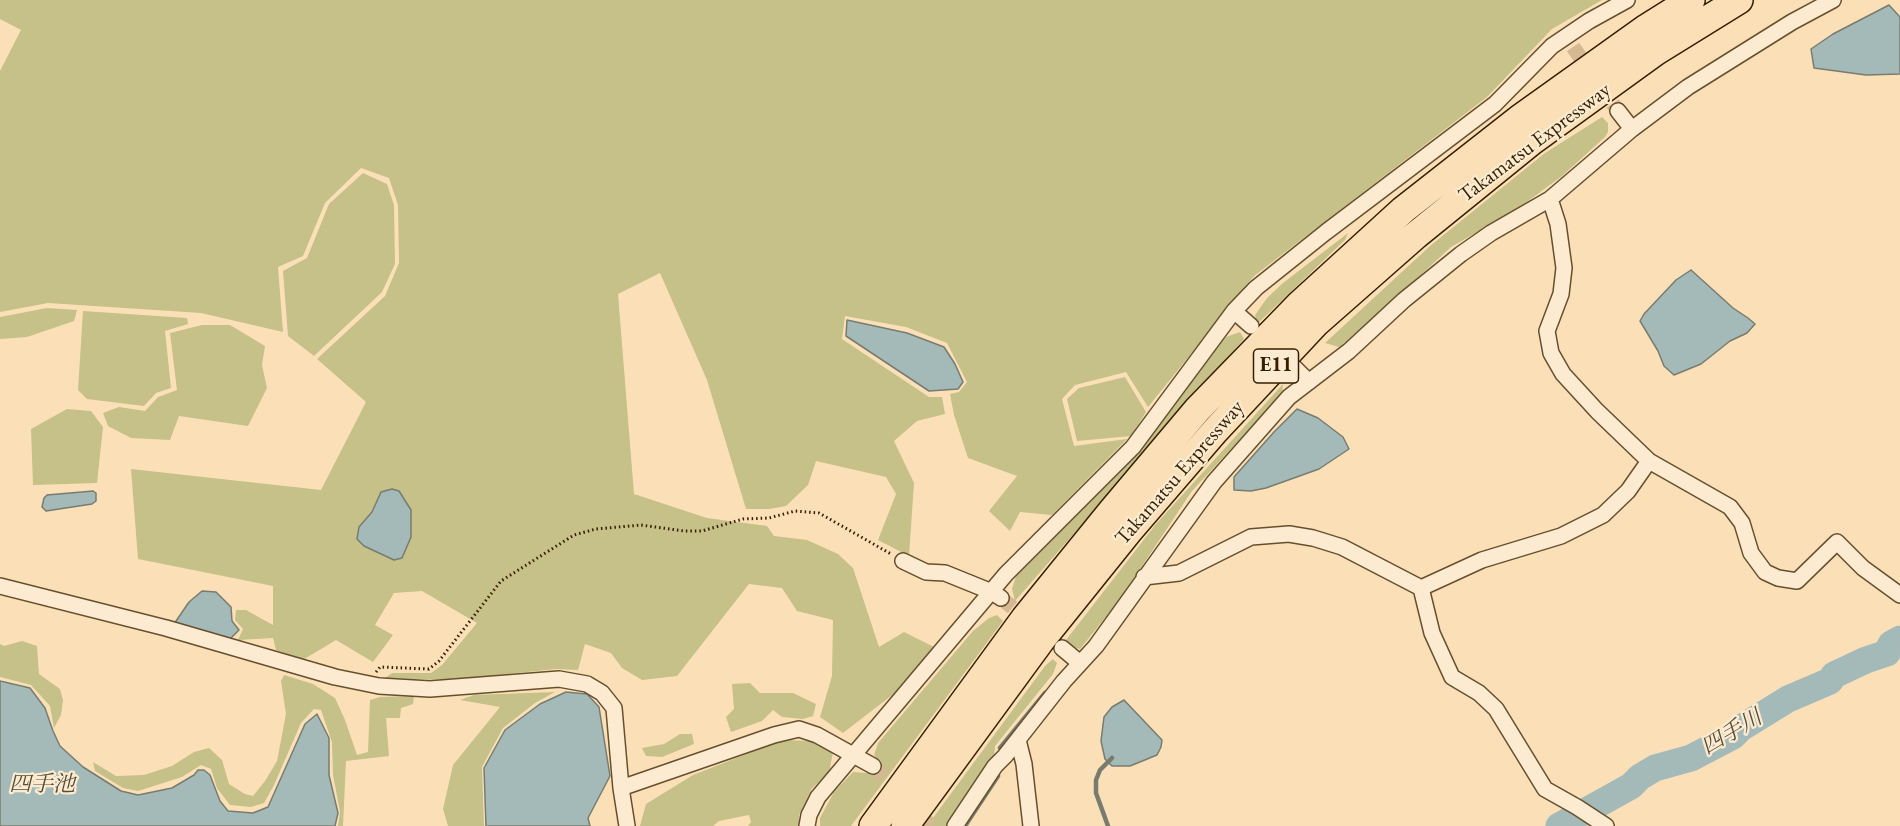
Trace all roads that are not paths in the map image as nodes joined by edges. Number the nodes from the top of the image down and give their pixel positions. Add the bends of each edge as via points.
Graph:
1 (1627, 0) edge
2 (1691, 0) edge
3 (1739, 0) edge
4 (1833, 0) edge
5 (1618, 111) tunnel mouth
6 (1632, 129) junction
7 (1550, 199) junction
8 (1234, 311) junction
9 (1251, 326) dead end
10 (1295, 368) dead end
11 (1309, 382) junction
12 (1649, 461) junction
13 (903, 561) road end
14 (1144, 577) junction
15 (0, 586) edge
16 (1421, 588) junction
17 (997, 595) junction
18 (1900, 595) edge
19 (1062, 648) dead end
20 (1080, 663) junction
21 (1018, 740) junction
22 (854, 756) junction
23 (873, 766) tunnel mouth
24 (621, 788) junction
25 (627, 826) edge
26 (807, 826) edge
27 (873, 826) edge
28 (905, 826) edge
29 (956, 826) edge
30 (1030, 826) edge
31 (1606, 826) edge

1 - 8 street via 1589,21 1569,42 1552,46 1496,104 1326,232 1256,288
2 - 27 highway, Takamatsu Expressway / E11 via 1510,126 1403,210 1300,304 1197,411 1111,512 1025,618
3 - 28 highway, Takamatsu Expressway / E11 via 1655,52 1532,141 1416,235 1316,324 1128,532 1042,639
4 - 6 street via 1688,87
5 - 6 street
6 - 7 street
7 - 11 street via 1461,254
7 - 12 street via 1564,268 1561,294 1547,331 1551,352 1563,374
8 - 9 street
8 - 17 street via 1133,447 1006,574
10 - 11 street
11 - 14 street via 1289,397 1214,482
12 - 16 street via 1628,491 1603,515 1561,536 1482,560
12 - 18 street via 1730,507 1742,523 1751,554 1765,572 1797,581 1837,542 1863,568
13 - 17 street via 926,572 945,573
14 - 16 street via 1179,573 1251,537 1289,534 1342,547
14 - 20 street
15 - 24 street via 379,686 430,689 560,679 586,684 602,693 614,708
16 - 31 street via 1432,633 1452,677 1496,709 1545,789
17 - 22 street
19 - 20 street
20 - 21 street
21 - 29 street via 995,766
21 - 30 street
22 - 23 street
22 - 24 street via 799,729
22 - 26 street via 818,797
24 - 25 street

